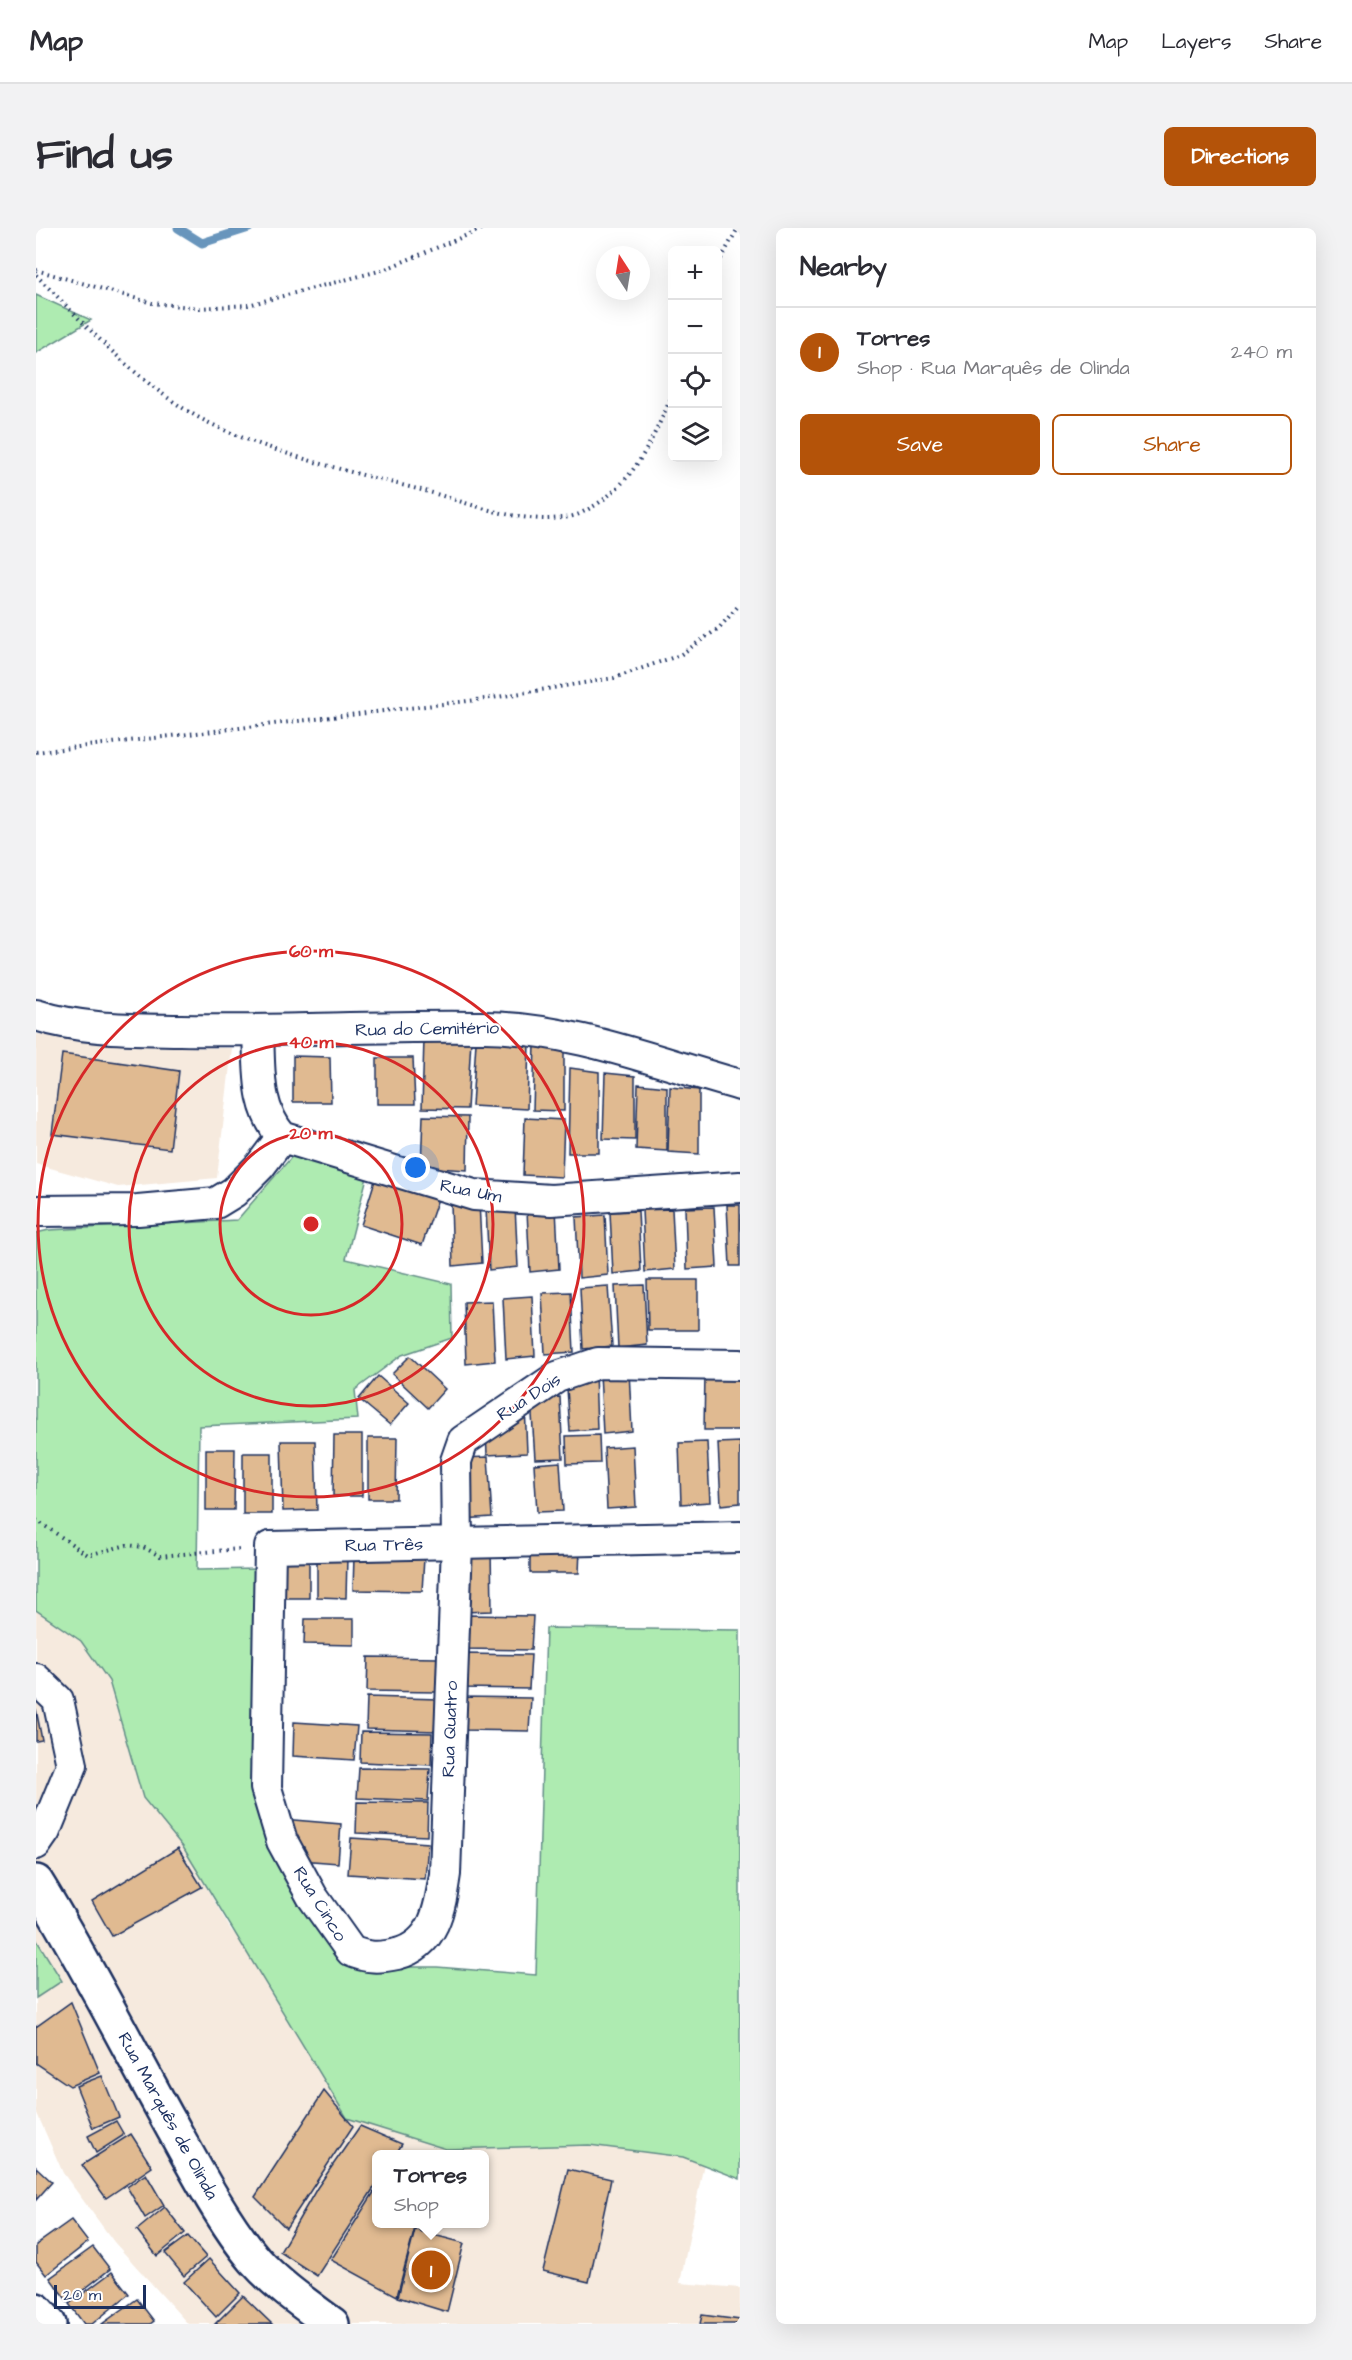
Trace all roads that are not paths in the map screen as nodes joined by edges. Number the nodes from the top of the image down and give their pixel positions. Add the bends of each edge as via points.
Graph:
1 (36, 1015) edge
2 (258, 1032) junction
3 (740, 1085) edge
4 (282, 1137) junction
5 (740, 1187) edge
6 (39, 1211) dead end
7 (740, 1365) edge
8 (740, 1537) edge
9 (457, 1544) junction
10 (36, 1679) edge
11 (266, 1788) joint
12 (36, 1844) edge
13 (36, 1882) edge
14 (438, 1914) joint
15 (36, 2310) edge
16 (49, 2324) edge
17 (332, 2324) edge

1 - 2 street, Rua do Cemitério via 114,1029
2 - 3 street, Rua do Cemitério via 485,1026 546,1032
2 - 4 street via 261,1092 269,1121
4 - 5 street, Rua Um via 474,1195 551,1200
4 - 6 street via 260,1166 234,1192 216,1203 138,1210
7 - 9 street, Rua Dois via 616,1361 557,1377 464,1441 456,1461
8 - 9 street, Rua Três
9 - 11 street, Rua Três via 270,1546
9 - 14 street, Rua Quatro via 446,1874
10 - 12 street via 58,1700 72,1765
11 - 14 street, Rua Cinco via 282,1841 312,1896 351,1951 380,1958 405,1952 426,1938
13 - 17 main road, Rua Marquês de Olinda via 75,1944 192,2164 228,2219 255,2259 288,2292
15 - 16 main road

